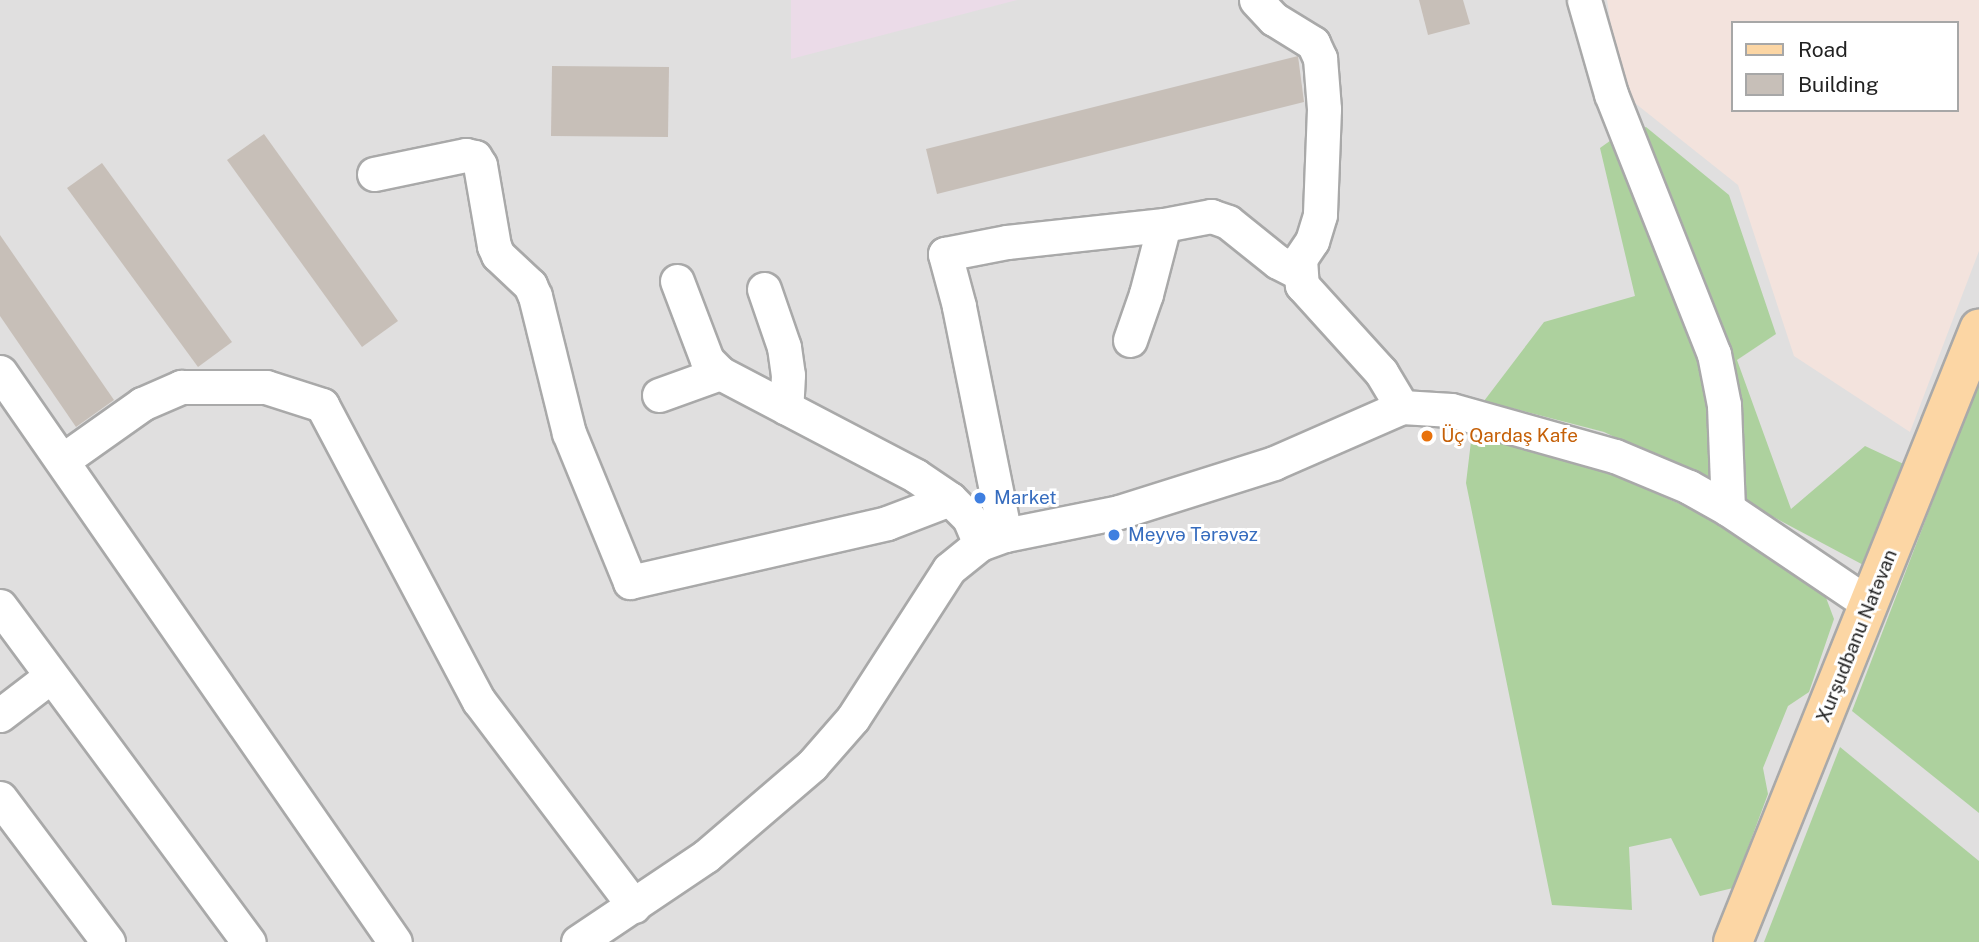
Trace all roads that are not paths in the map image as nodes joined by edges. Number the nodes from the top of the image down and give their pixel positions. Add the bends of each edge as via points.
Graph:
1 (1256, 0) edge
2 (1584, 0) edge
3 (374, 174) dead end
4 (1164, 225) junction
5 (1298, 272) junction
6 (677, 281) dead end
7 (764, 289) dead end
8 (1979, 329) edge
9 (1130, 340) dead end
10 (0, 372) edge
11 (720, 373) junction
12 (659, 395) dead end
13 (1402, 407) junction
14 (786, 408) junction
15 (63, 460) junction
16 (950, 499) junction
17 (1728, 509) junction
18 (992, 540) junction
19 (1869, 604) junction
20 (0, 606) edge
21 (51, 676) junction
22 (0, 715) edge
23 (0, 798) edge
24 (634, 906) junction
25 (108, 942) edge
26 (249, 942) edge
27 (395, 942) edge
28 (579, 942) edge
29 (1733, 942) edge

1 - 5 street via 1274,19 1312,43 1320,58 1324,109 1320,215
2 - 17 street via 1611,94 1714,354 1724,405
3 - 16 street via 475,157 494,246 535,296 569,433 630,582 887,523
4 - 5 street via 1221,217
4 - 9 street
4 - 18 street via 1007,242 945,254 959,306
5 - 13 street via 1311,298 1381,372
6 - 11 street via 707,360
7 - 14 street via 784,347
8 - 19 main road, Xurşudbanu Natəvan
10 - 15 street
11 - 12 street
11 - 14 street
13 - 17 street via 1451,410 1585,446 1689,487
13 - 18 street via 1261,468 1094,519
14 - 16 street via 916,476
15 - 24 street via 142,404 181,387 265,387 323,405 479,701
15 - 27 street
16 - 18 street
17 - 19 street
18 - 24 street via 949,569 853,718 812,765 706,856
19 - 29 main road, Xurşudbanu Natəvan
20 - 21 street
21 - 22 street
21 - 26 street
23 - 25 street
24 - 28 street

